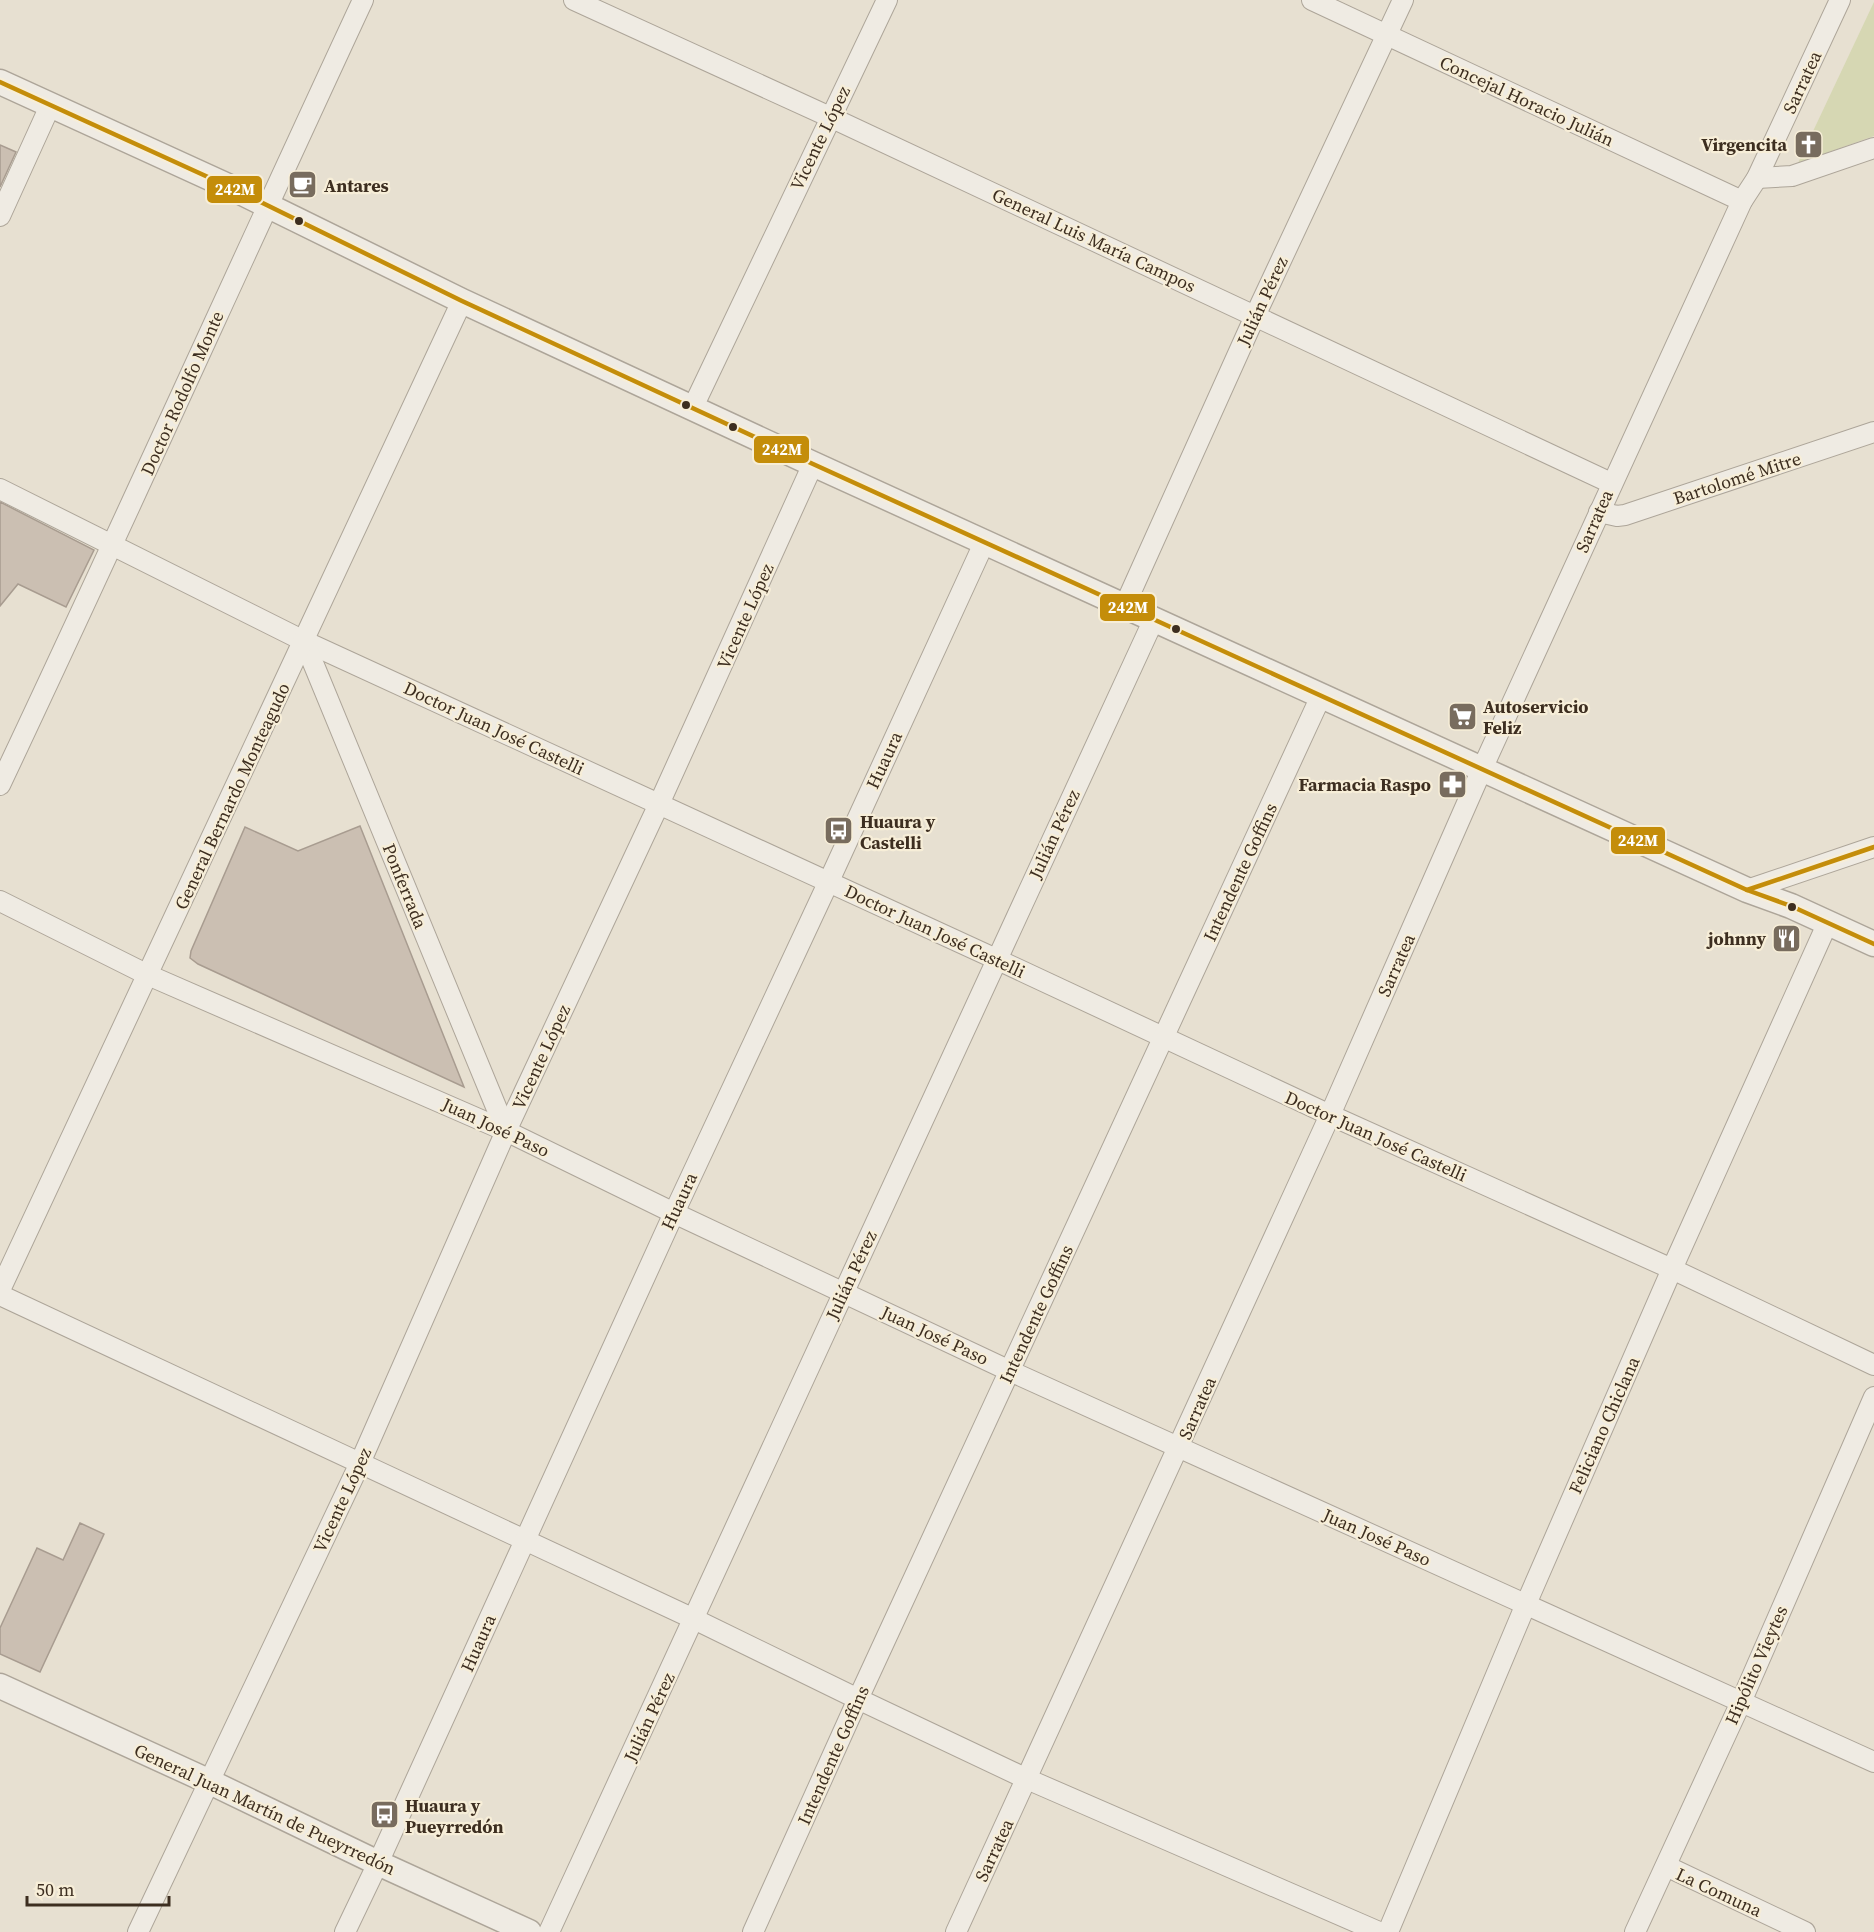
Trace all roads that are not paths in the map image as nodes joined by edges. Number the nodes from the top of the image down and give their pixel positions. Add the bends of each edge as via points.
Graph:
1 (363, 0) edge
2 (574, 0) edge
3 (887, 0) edge
4 (1312, 0) edge
5 (1403, 0) edge
6 (1840, 0) edge
7 (1387, 35) junction
8 (0, 82) edge
9 (50, 106) junction
10 (830, 117) junction
11 (1874, 148) edge
12 (1756, 178) junction
13 (1742, 201) junction
14 (267, 206) junction
15 (0, 216) edge
16 (462, 301) junction
17 (1255, 316) junction
18 (693, 406) junction
19 (1874, 432) edge
20 (813, 464) junction
21 (1611, 483) junction
22 (0, 489) edge
23 (1599, 512) junction
24 (985, 541) junction
25 (113, 545) junction
26 (1125, 605) junction
27 (1154, 619) junction
28 (304, 641) junction
29 (1321, 696) junction
30 (1482, 769) junction
31 (0, 785) edge
32 (660, 804) junction
33 (1874, 847) edge
34 (829, 881) junction
35 (1747, 890) junction
36 (0, 901) edge
37 (1828, 922) junction
38 (1874, 944) edge
39 (996, 958) junction
40 (148, 975) junction
41 (1164, 1037) junction
42 (1330, 1115) junction
43 (506, 1131) junction
44 (674, 1213) junction
45 (1672, 1269) junction
46 (0, 1290) edge
47 (843, 1292) junction
48 (0, 1295) edge
49 (1874, 1365) edge
50 (1010, 1371) junction
51 (1874, 1397) edge
52 (1179, 1448) junction
53 (360, 1463) junction
54 (524, 1541) junction
55 (1526, 1604) junction
56 (694, 1619) junction
57 (0, 1686) edge
58 (858, 1699) junction
59 (1741, 1702) junction
60 (1874, 1762) edge
61 (1027, 1779) junction
62 (210, 1782) junction
63 (378, 1863) junction
64 (1666, 1866) junction
65 (138, 1932) edge
66 (345, 1932) edge
67 (530, 1932) edge
68 (549, 1932) edge
69 (753, 1932) edge
70 (957, 1932) edge
71 (1379, 1932) edge
72 (1388, 1932) edge
73 (1635, 1932) edge
74 (1805, 1932) edge

1 - 14 street, Doctor Rodolfo Monte
2 - 10 street, General Luis María Campos
3 - 10 street, Vicente López
4 - 7 street, Concejal Horacio Julián
5 - 7 street, Julián Pérez
6 - 12 street, Sarratea
7 - 13 street, Concejal Horacio Julián
7 - 17 street, Julián Pérez
8 - 9 street
9 - 14 street
9 - 15 street
10 - 17 street, General Luis María Campos
10 - 18 street, Vicente López
11 - 12 street via 1792,176
12 - 13 street, Sarratea
13 - 21 street, Sarratea
14 - 16 street
14 - 25 street, Doctor Rodolfo Monte
16 - 18 street
16 - 28 street, General Bernardo Monteagudo
17 - 21 street, General Luis María Campos
17 - 26 street, Julián Pérez
18 - 20 street
19 - 23 street, Bartolomé Mitre via 1625,515
20 - 24 street
20 - 32 street, Vicente López
21 - 23 street, Sarratea
22 - 25 street, Doctor Juan José Castelli
23 - 30 street, Sarratea
24 - 26 street
24 - 34 street, Huaura
25 - 28 street, Doctor Juan José Castelli
25 - 31 street, Doctor Rodolfo Monte
26 - 27 street
27 - 29 street
27 - 39 street, Julián Pérez
28 - 32 street, Doctor Juan José Castelli
28 - 40 street, General Bernardo Monteagudo
28 - 43 street, Ponferrada
29 - 30 street
29 - 41 street, Intendente Goffins
30 - 35 street
30 - 42 street, Sarratea
32 - 34 street, Doctor Juan José Castelli
32 - 43 street, Vicente López
33 - 35 street
34 - 39 street, Doctor Juan José Castelli
34 - 44 street, Huaura
35 - 37 street
36 - 40 street, Juan José Paso
37 - 38 street
37 - 45 street, Feliciano Chiclana
39 - 41 street, Doctor Juan José Castelli
39 - 47 street, Julián Pérez
40 - 43 street, Juan José Paso
40 - 46 street, General Bernardo Monteagudo
41 - 42 street, Doctor Juan José Castelli
41 - 50 street, Intendente Goffins
42 - 45 street, Doctor Juan José Castelli
42 - 52 street, Sarratea
43 - 44 street, Juan José Paso
43 - 53 street, Vicente López
44 - 47 street, Juan José Paso
44 - 54 street, Huaura
45 - 49 street, Doctor Juan José Castelli
45 - 55 street, Feliciano Chiclana
47 - 50 street, Juan José Paso
47 - 56 street, Julián Pérez
48 - 53 street
50 - 52 street, Juan José Paso
50 - 58 street, Intendente Goffins
51 - 59 street, Hipólito Vieytes
52 - 55 street, Juan José Paso
52 - 61 street, Sarratea
53 - 54 street
53 - 62 street, Vicente López
54 - 56 street
54 - 63 street, Huaura
55 - 59 street, Juan José Paso
55 - 72 street, Feliciano Chiclana
56 - 58 street
56 - 68 street, Julián Pérez
57 - 62 street, General Juan Martín de Pueyrredón
58 - 61 street
58 - 69 street, Intendente Goffins
59 - 60 street, Juan José Paso
59 - 64 street, Hipólito Vieytes
61 - 70 street, Sarratea
61 - 71 street
62 - 63 street, General Juan Martín de Pueyrredón
62 - 65 street, Vicente López
63 - 66 street, Huaura
63 - 67 street, General Juan Martín de Pueyrredón
64 - 73 street, Hipólito Vieytes
64 - 74 street, La Comuna

